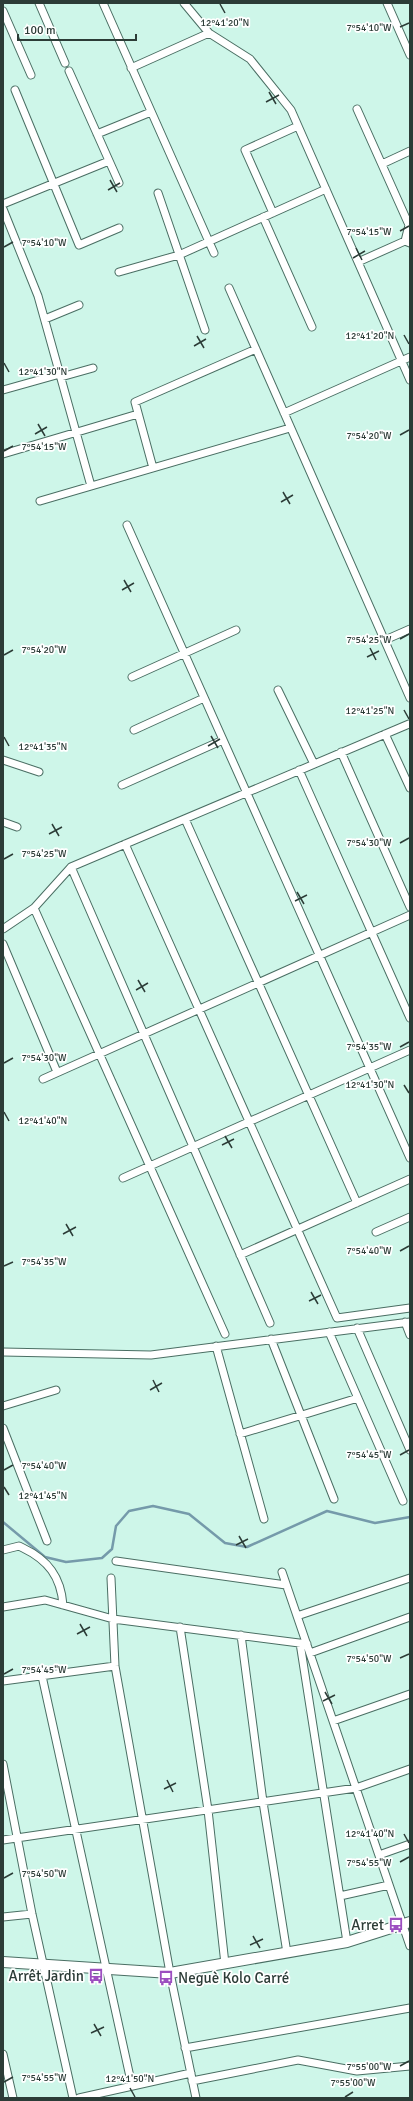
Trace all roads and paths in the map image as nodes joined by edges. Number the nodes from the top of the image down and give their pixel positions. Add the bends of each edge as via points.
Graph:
1 (39, 3) edge
2 (103, 3) edge
3 (184, 3) edge
4 (387, 3) edge
5 (3, 11) edge
6 (209, 33) junction
7 (410, 54) edge
8 (65, 63) dead end
9 (131, 68) junction
10 (69, 71) dead end
11 (31, 75) dead end
12 (15, 90) dead end
13 (357, 109) dead end
14 (151, 112) junction
15 (298, 126) junction
16 (97, 134) junction
17 (410, 151) edge
18 (109, 161) junction
19 (382, 164) junction
20 (119, 183) dead end
21 (54, 184) junction
22 (326, 189) junction
23 (158, 193) dead end
24 (3, 204) edge
25 (3, 209) edge
26 (273, 212) junction
27 (263, 217) junction
28 (120, 228) dead end
29 (209, 241) junction
30 (407, 242) edge
31 (214, 253) dead end
32 (180, 256) junction
33 (358, 262) junction
34 (119, 272) dead end
35 (229, 288) dead end
36 (79, 305) dead end
37 (45, 319) junction
38 (312, 327) dead end
39 (205, 330) dead end
40 (256, 349) junction
41 (410, 357) edge
42 (402, 361) junction
43 (93, 368) dead end
44 (61, 376) junction
45 (410, 380) edge
46 (3, 390) edge
47 (284, 413) junction
48 (138, 414) junction
49 (290, 428) junction
50 (76, 432) junction
51 (3, 454) edge
52 (154, 468) junction
53 (91, 486) junction
54 (40, 501) dead end
55 (127, 525) dead end
56 (410, 629) edge
57 (236, 630) dead end
58 (385, 640) junction
59 (184, 653) junction
60 (132, 677) dead end
61 (278, 690) dead end
62 (204, 698) junction
63 (410, 698) edge
64 (409, 724) dead end
65 (134, 730) dead end
66 (385, 734) junction
67 (223, 740) junction
68 (341, 752) junction
69 (3, 760) edge
70 (314, 764) junction
71 (299, 770) junction
72 (39, 772) dead end
73 (122, 785) dead end
74 (410, 788) edge
75 (247, 792) junction
76 (186, 819) junction
77 (3, 822) edge
78 (17, 827) dead end
79 (125, 844) junction
80 (71, 867) junction
81 (410, 907) edge
82 (34, 908) junction
83 (410, 915) edge
84 (3, 930) edge
85 (372, 932) junction
86 (3, 944) edge
87 (319, 955) junction
88 (259, 982) junction
89 (199, 1009) junction
90 (410, 1018) edge
91 (144, 1034) junction
92 (410, 1050) edge
93 (99, 1054) junction
94 (370, 1068) junction
95 (58, 1072) junction
96 (43, 1079) dead end
97 (309, 1095) junction
98 (249, 1121) junction
99 (193, 1146) junction
100 (410, 1158) edge
101 (150, 1166) junction
102 (123, 1178) dead end
103 (410, 1179) edge
104 (357, 1203) junction
105 (410, 1217) edge
106 (298, 1229) junction
107 (376, 1232) dead end
108 (240, 1255) junction
109 (410, 1308) edge
110 (407, 1322) edge
111 (270, 1323) dead end
112 (357, 1328) junction
113 (329, 1332) junction
114 (225, 1334) dead end
115 (410, 1335) edge
116 (271, 1339) junction
117 (216, 1346) junction
118 (3, 1352) edge
119 (56, 1390) dead end
120 (358, 1398) junction
121 (3, 1406) edge
122 (301, 1416) junction
123 (3, 1428) edge
124 (240, 1434) junction
125 (410, 1450) edge
126 (334, 1499) dead end
127 (403, 1500) dead end
128 (264, 1519) dead end
129 (47, 1541) dead end
130 (3, 1550) edge
131 (116, 1561) dead end
132 (282, 1572) dead end
133 (110, 1578) dead end
134 (410, 1578) edge
135 (286, 1585) junction
136 (63, 1605) junction
137 (3, 1608) edge
138 (297, 1616) junction
139 (410, 1617) edge
140 (112, 1619) junction
141 (180, 1627) junction
142 (241, 1635) junction
143 (304, 1643) junction
144 (310, 1653) junction
145 (115, 1666) junction
146 (42, 1676) junction
147 (3, 1681) edge
148 (410, 1694) edge
149 (333, 1721) junction
150 (3, 1764) edge
151 (410, 1769) edge
152 (356, 1788) junction
153 (324, 1793) junction
154 (263, 1802) junction
155 (208, 1810) junction
156 (142, 1820) junction
157 (75, 1830) junction
158 (18, 1838) junction
159 (3, 1840) edge
160 (410, 1844) edge
161 (379, 1855) junction
162 (389, 1885) junction
163 (340, 1896) junction
164 (32, 1914) junction
165 (3, 1917) edge
166 (406, 1923) edge
167 (347, 1942) junction
168 (410, 1946) edge
169 (287, 1953) junction
170 (3, 1962) edge
171 (225, 1964) junction
172 (44, 1965) junction
173 (106, 1969) junction
174 (170, 1973) junction
175 (410, 2008) edge
176 (185, 2048) junction
177 (3, 2054) edge
178 (410, 2066) edge
179 (192, 2077) junction
180 (132, 2086) junction
181 (13, 2098) edge
182 (74, 2098) edge
183 (79, 2098) edge
184 (196, 2098) edge

1 - 8 street
2 - 9 street
3 - 6 street
4 - 7 street
5 - 11 street
6 - 9 street
6 - 15 street via 250,59 291,110
9 - 14 street
10 - 16 street
12 - 21 street
13 - 19 street
14 - 16 street
14 - 29 street
15 - 22 street
15 - 26 street via 245,150
16 - 18 street
17 - 19 street
18 - 20 street
18 - 21 street
19 - 30 street via 409,225
21 - 24 street
21 - 28 street via 79,244
22 - 26 street
22 - 33 street
23 - 32 street
25 - 37 street
26 - 27 street
27 - 29 street
27 - 38 street
29 - 31 street
29 - 32 street
30 - 33 street
32 - 34 street
32 - 39 street
33 - 42 street
35 - 40 street
36 - 37 street
37 - 44 street
40 - 47 street
40 - 48 street via 135,402
41 - 42 street
42 - 45 street
42 - 47 street
43 - 44 street
44 - 46 street
44 - 50 street
47 - 49 street
48 - 50 street
48 - 52 street
49 - 52 street
49 - 58 street
50 - 51 street
50 - 53 street
52 - 53 street
53 - 54 street
55 - 59 street
56 - 58 street
57 - 59 street
58 - 63 street
59 - 60 street
59 - 62 street
61 - 70 street
62 - 65 street
62 - 67 street
64 - 66 street
66 - 68 street
66 - 74 street
67 - 73 street
67 - 75 street
68 - 70 street
68 - 81 street
69 - 72 street
70 - 71 street
71 - 75 street
71 - 85 street
75 - 76 street
75 - 87 street
76 - 79 street
76 - 88 street
77 - 78 street
79 - 80 street
79 - 89 street
80 - 82 street
80 - 91 street
82 - 84 street
82 - 93 street
83 - 85 street
85 - 87 street
85 - 90 street
86 - 95 street
87 - 88 street
87 - 94 street
88 - 89 street
88 - 97 street
89 - 91 street
89 - 98 street
91 - 93 street
91 - 99 street
92 - 94 street
93 - 95 street
93 - 101 street
94 - 97 street
94 - 100 street
95 - 96 street
97 - 98 street
97 - 104 street
98 - 99 street
98 - 106 street
99 - 101 street
99 - 108 street
101 - 102 street
101 - 114 street
103 - 104 street
104 - 106 street
105 - 107 street
106 - 108 street
106 - 109 street via 337,1318
108 - 111 street
110 - 112 street
110 - 115 street
112 - 113 street
112 - 125 street
113 - 116 street
113 - 120 street
116 - 117 street
116 - 122 street
117 - 118 street via 151,1355
117 - 124 street
119 - 121 street
120 - 122 street
120 - 127 street
122 - 124 street
122 - 126 street
123 - 129 street
124 - 128 street
130 - 136 street via 18,1546 50,1568 56,1575
131 - 135 street
132 - 135 street
133 - 140 street
134 - 138 street
135 - 138 street
136 - 137 street via 45,1600
136 - 140 street
138 - 143 street
139 - 144 street
140 - 141 street
140 - 145 street
141 - 142 street
141 - 155 street
142 - 143 street
142 - 154 street
143 - 144 street
143 - 153 street
144 - 149 street
145 - 146 street
145 - 156 street
146 - 147 street
146 - 157 street
148 - 149 street
149 - 152 street
150 - 158 street
151 - 152 street
152 - 153 street
152 - 161 street
153 - 154 street
153 - 163 street
154 - 155 street
154 - 169 street
155 - 156 street
155 - 171 street
156 - 157 street
156 - 174 street
157 - 158 street
157 - 173 street
158 - 159 street
158 - 164 street
160 - 161 street
161 - 162 street
162 - 163 street
162 - 166 street
163 - 167 street
164 - 165 street
164 - 172 street
166 - 167 street
166 - 168 street
167 - 169 street
169 - 171 street
170 - 172 street
171 - 174 street
172 - 173 street
172 - 182 street
173 - 174 street
173 - 180 street
174 - 176 street
175 - 176 street
176 - 179 street
177 - 181 street
178 - 179 street via 357,2071 298,2060
179 - 180 street
179 - 184 street
180 - 183 street

